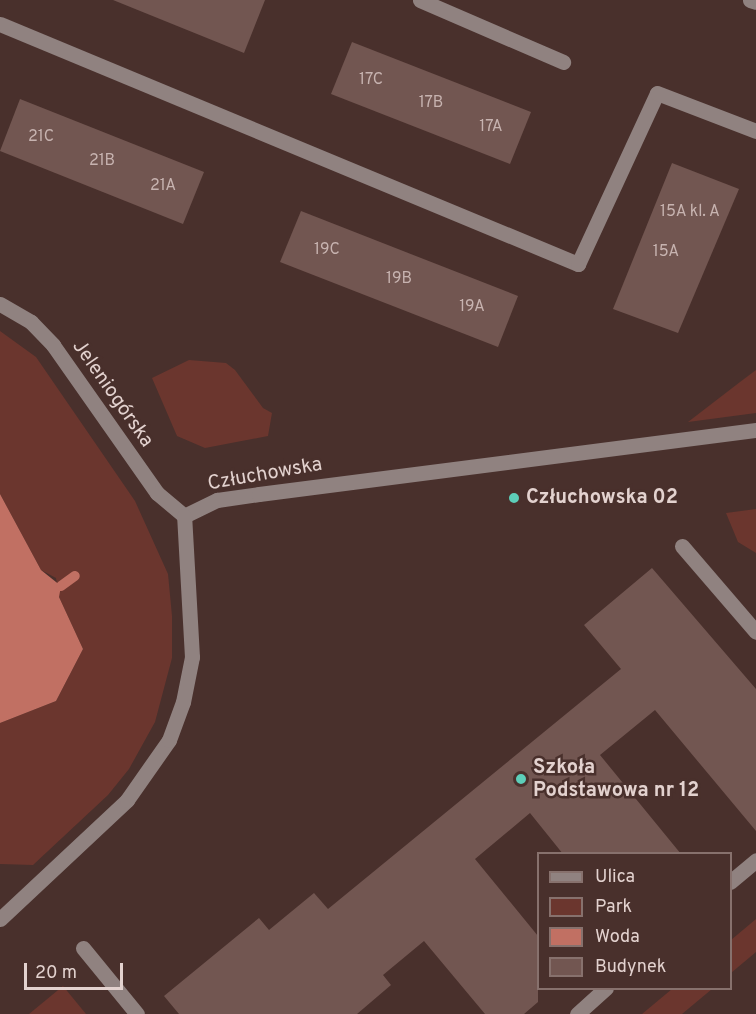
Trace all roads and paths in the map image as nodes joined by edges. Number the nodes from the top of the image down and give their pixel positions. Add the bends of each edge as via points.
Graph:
1 (420, 0) edge
2 (750, 0) edge
3 (756, 2) edge
4 (0, 24) edge
5 (563, 62) dead end
6 (756, 131) edge
7 (0, 304) edge
8 (756, 430) edge
9 (184, 516) junction
10 (682, 546) dead end
11 (756, 632) edge
12 (756, 860) edge
13 (732, 880) edge
14 (0, 919) edge
15 (83, 948) dead end
16 (604, 990) edge
17 (137, 1014) edge
18 (577, 1014) edge

1 - 5 street
2 - 3 street
4 - 6 street via 578,264 657,93
7 - 9 street, Jeleniogórska via 31,322 52,345 151,485
8 - 9 street, Człuchowska via 250,495 217,500
9 - 14 street via 192,657 183,702 169,740 127,800
10 - 11 street
12 - 13 street
15 - 17 street
16 - 18 street

